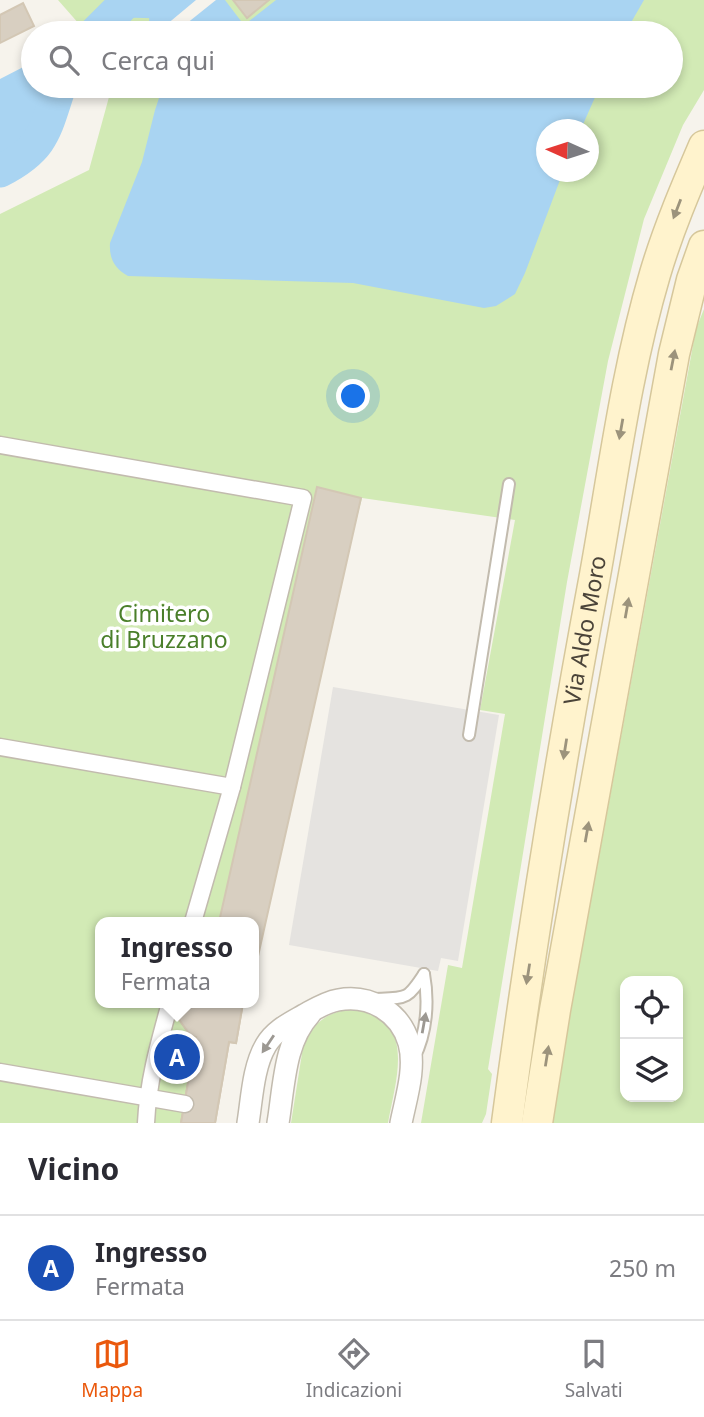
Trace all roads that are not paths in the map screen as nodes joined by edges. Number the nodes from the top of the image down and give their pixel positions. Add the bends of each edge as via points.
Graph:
1 (704, 146) edge
2 (704, 246) edge
3 (0, 445) edge
4 (509, 484) dead end
5 (469, 735) dead end
6 (0, 747) edge
7 (232, 787) junction
8 (194, 917) edge
9 (363, 999) junction
10 (323, 1005) junction
11 (169, 1008) edge
12 (411, 1070) junction
13 (0, 1072) edge
14 (147, 1097) junction
15 (185, 1104) dead end
16 (146, 1123) edge
17 (248, 1123) edge
18 (278, 1123) edge
19 (401, 1123) edge
20 (507, 1123) edge
21 (537, 1123) edge

1 -> 20 main road, Via Aldo Moro via 654,275 631,373 575,683
21 -> 2 main road, Via Aldo Moro via 674,354
3 - 7 street via 303,498
4 - 5 lane
6 - 7 street
7 - 8 street
9 - 10 street
9 - 12 street via 398,1021 410,1046
12 -> 9 lane via 429,996 425,974 411,994
10 -> 17 street via 278,1031 265,1047
10 - 18 street via 295,1035
11 - 14 street
12 - 19 street
13 - 14 street
14 - 15 street
14 - 16 street

